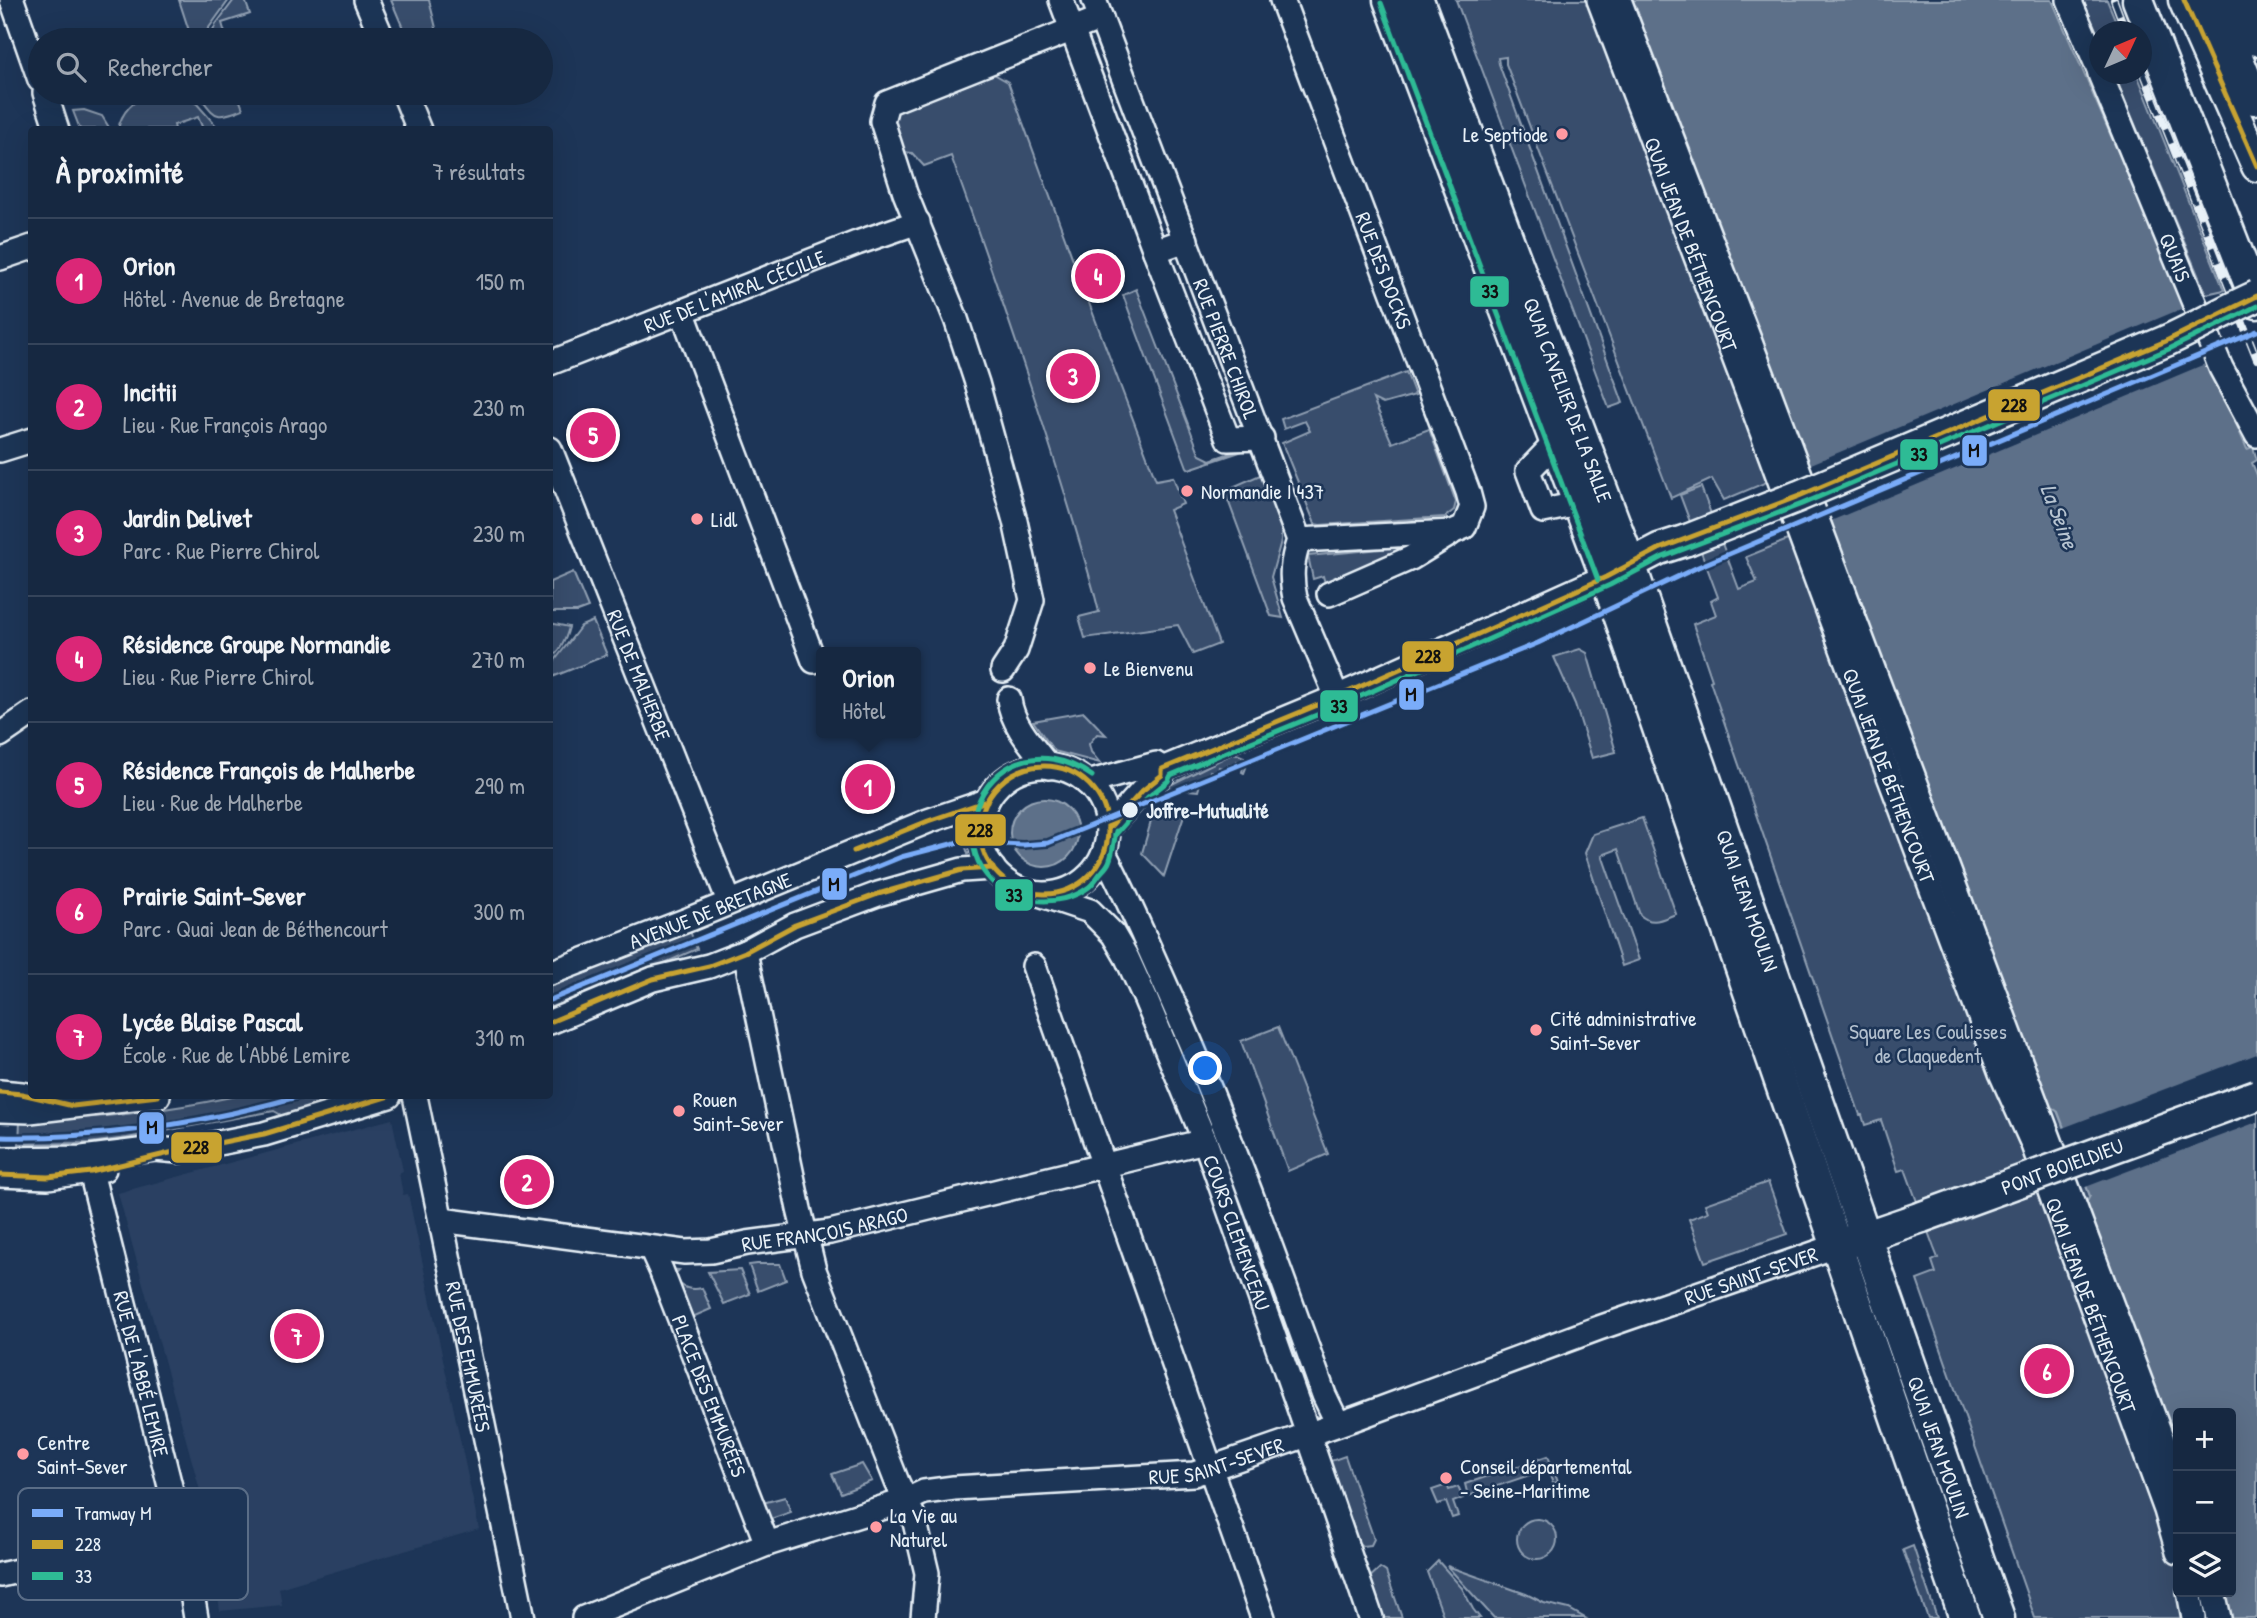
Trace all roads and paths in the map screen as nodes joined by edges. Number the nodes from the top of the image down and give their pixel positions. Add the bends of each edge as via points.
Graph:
1 (366, 0) edge
2 (1061, 0) edge
3 (1282, 0) edge
4 (1389, 0) edge
5 (1418, 0) edge
6 (1599, 0) edge
7 (1619, 0) edge
8 (2069, 0) edge
9 (2137, 0) edge
10 (2184, 0) edge
11 (2214, 0) edge
12 (2241, 0) edge
13 (16, 1) edge
14 (1097, 9) edge
15 (378, 28) edge
16 (1072, 29) junction
17 (28, 40) edge
18 (2257, 40) edge
19 (2089, 47) edge
20 (2105, 84) edge
21 (2254, 99) dead end
22 (49, 105) edge
23 (409, 105) edge
24 (57, 126) edge
25 (417, 126) edge
26 (2255, 154) edge
27 (918, 222) junction
28 (1186, 240) junction
29 (28, 248) edge
30 (1156, 251) junction
31 (0, 258) edge
32 (2257, 296) edge
33 (2257, 303) edge
34 (682, 311) junction
35 (553, 362) edge
36 (2257, 435) edge
37 (1262, 438) junction
38 (28, 441) edge
39 (0, 450) edge
40 (553, 457) edge
41 (1452, 533) junction
42 (1299, 540) junction
43 (1618, 571) junction
44 (1329, 594) dead end
45 (814, 661) dead end
46 (1003, 670) dead end
47 (1337, 697) junction
48 (1010, 705) dead end
49 (28, 716) edge
50 (0, 735) edge
51 (1049, 767) junction
52 (1162, 769) junction
53 (1087, 783) junction
54 (987, 801) junction
55 (1108, 829) junction
56 (1104, 853) junction
57 (993, 868) junction
58 (1039, 894) junction
59 (729, 901) junction
60 (745, 952) junction
61 (1034, 966) dead end
62 (553, 972) edge
63 (553, 1021) edge
64 (0, 1092) edge
65 (28, 1095) edge
66 (2257, 1095) edge
67 (43, 1099) edge
68 (132, 1099) edge
69 (379, 1099) edge
70 (416, 1099) edge
71 (73, 1106) junction
72 (0, 1110) edge
73 (1205, 1141) junction
74 (178, 1151) junction
75 (0, 1158) edge
76 (1105, 1165) junction
77 (91, 1172) junction
78 (0, 1175) edge
79 (441, 1220) junction
80 (805, 1236) junction
81 (1864, 1236) junction
82 (1836, 1246) junction
83 (651, 1248) junction
84 (1912, 1374) junction
85 (1884, 1385) junction
86 (1338, 1424) junction
87 (1308, 1435) junction
88 (1209, 1469) junction
89 (2174, 1471) edge
90 (170, 1488) edge
91 (907, 1500) junction
92 (2173, 1536) edge
93 (767, 1544) junction
94 (18, 1571) edge
95 (0, 1575) edge
96 (2190, 1597) edge
97 (2214, 1597) edge
98 (193, 1600) edge
99 (196, 1618) edge
100 (523, 1618) edge
101 (584, 1618) edge
102 (923, 1618) edge
103 (1263, 1618) edge
104 (1371, 1618) edge
105 (1965, 1618) edge
106 (1999, 1618) edge
107 (2194, 1618) edge
108 (2219, 1618) edge

1 - 15 street
2 - 16 street
3 - 41 street, RUE DES DOCKS via 1468,492 1472,507 1464,527
4 - 43 main road, QUAI CAVELIER DE LA SALLE via 1578,504
5 - 43 main road, QUAI CAVELIER DE LA SALLE
6 - 92 street, QUAI JEAN DE BÉTHENCOURT via 2001,1073 2032,1142
7 - 89 street, QUAI JEAN DE BÉTHENCOURT
8 - 19 street, QUAIS
9 - 33 main road
10 - 26 main road
11 - 21 main road
12 - 18 main road
13 - 17 street
14 - 16 street
14 - 28 street, RUE PIERRE CHIROL
16 - 27 street via 887,103 882,121
16 - 30 street
20 - 36 street, QUAIS via 2218,361
22 - 24 street
23 - 25 street
27 - 34 street, RUE DE L'AMIRAL CÉCILLE
27 - 46 street via 977,383 1032,600 1016,650
28 - 30 street
28 - 37 street, RUE PIERRE CHIROL
29 - 31 street
30 - 37 street via 1228,439
32 - 43 main road, bridge via 2192,330
34 - 35 street, RUE DE L'AMIRAL CÉCILLE
34 - 45 street
37 - 42 street, RUE PIERRE CHIROL
38 - 39 street
40 - 59 street, RUE DE MALHERBE
41 - 42 street
41 - 44 street, RUE DES DOCKS via 1411,558
42 - 47 street via 1292,563 1295,598
43 - 47 street
43 - 81 main road, QUAI JEAN MOULIN
43 - 82 main road, QUAI JEAN MOULIN
47 - 52 street
48 - 51 street
49 - 50 street
51 - 53 street via 1069,771
51 - 54 street via 1013,775
52 - 53 street via 1156,764
52 - 55 street via 1162,775
53 - 55 street via 1101,802
54 - 57 street via 980,831
54 - 59 street, AVENUE DE BRETAGNE
55 - 56 street
56 - 58 street via 1094,871 1078,885
56 - 86 street, COURS CLEMENCEAU via 1213,1095
57 - 58 street via 1010,884
57 - 60 street, AVENUE DE BRETAGNE via 962,870 878,894 795,925
58 - 73 street, COURS CLEMENCEAU via 1090,911 1113,934 1168,1048
59 - 62 street, AVENUE DE BRETAGNE
60 - 63 street, AVENUE DE BRETAGNE via 653,979
60 - 80 street
61 - 76 street
64 - 65 street
66 - 81 main road, PONT BOIELDIEU, bridge
67 - 71 street
68 - 71 street
69 - 74 street via 264,1134
70 - 79 street, RUE DES EMMURÉES
71 - 72 street
73 - 76 street, RUE FRANÇOIS ARAGO
73 - 87 street, COURS CLEMENCEAU
74 - 75 street
74 - 77 street
76 - 80 street, RUE FRANÇOIS ARAGO
76 - 88 street
77 - 78 street via 48,1177
77 - 90 street, RUE DE L'ABBÉ LEMIRE
79 - 83 street, RUE FRANÇOIS ARAGO
79 - 100 street, RUE DES EMMURÉES
80 - 83 street, RUE FRANÇOIS ARAGO via 711,1251
80 - 91 street via 814,1270
81 - 82 main road
81 - 84 main road, QUAI JEAN MOULIN
82 - 85 main road, QUAI JEAN MOULIN
82 - 86 street, RUE SAINT-SEVER
83 - 93 street, PLACE DES EMMURÉES
84 - 85 main road
84 - 106 main road, QUAI JEAN MOULIN
85 - 105 main road, QUAI JEAN MOULIN
86 - 87 street, RUE SAINT-SEVER
87 - 88 street, RUE SAINT-SEVER
87 - 104 street, COURS CLEMENCEAU
88 - 91 street, RUE SAINT-SEVER via 1194,1474 954,1488 924,1492
88 - 103 street
91 - 93 street, RUE SAINT-SEVER
91 - 102 street via 928,1573
93 - 101 street, RUE SAINT-SEVER
94 - 95 street
96 - 107 street
97 - 108 street
98 - 99 street, RUE DE L'ABBÉ LEMIRE

